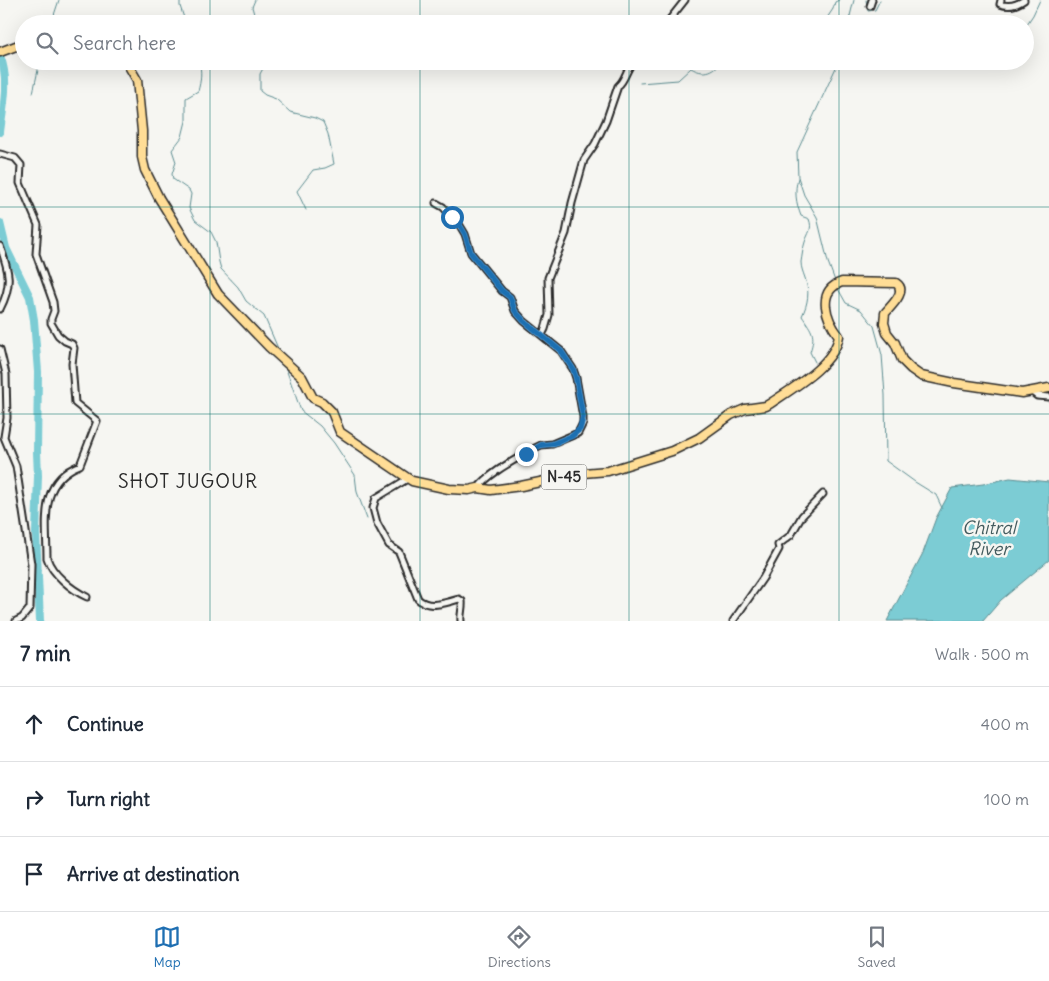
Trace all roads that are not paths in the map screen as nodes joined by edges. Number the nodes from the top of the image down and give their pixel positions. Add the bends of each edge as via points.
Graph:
1 (684, 0) edge
2 (872, 0) edge
3 (1001, 0) edge
4 (1024, 0) edge
5 (870, 6) dead end
6 (673, 15) edge
7 (15, 46) edge
8 (0, 52) edge
9 (131, 70) edge
10 (626, 70) edge
11 (3, 155) edge
12 (436, 203) dead end
13 (0, 246) edge
14 (0, 309) edge
15 (542, 335) junction
16 (0, 349) edge
17 (1049, 388) edge
18 (1032, 392) junction
19 (1049, 397) edge
20 (409, 478) junction
21 (478, 488) junction
22 (823, 494) dead end
23 (87, 597) dead end
24 (16, 621) edge
25 (461, 621) edge
26 (733, 621) edge

1 - 6 street
2 - 5 street
3 - 4 street via 1000,4 1007,6
7 - 8 highway
9 - 20 highway, N-45 via 137,80 145,170 218,294 302,377 313,398 332,412 340,432
10 - 15 street via 606,121 584,160 566,233 548,278 549,315
11 - 23 street via 15,158 21,165 20,183 38,225 37,260 53,302 51,323 58,335 74,348 75,403 97,420 80,465 72,468 52,488 46,508 49,565 69,588
12 - 15 street via 459,224 471,253 510,297 515,311
13 - 14 street via 9,280
15 - 21 street via 561,351 573,369 583,417 580,429 572,436 535,448 493,473
16 - 24 street via 6,381 4,437 16,466 31,564 30,608
17 - 18 highway, N-45
18 - 19 street
18 - 21 highway, N-45 via 922,376 902,360 887,333 884,312 898,298 900,286 842,282 835,285 826,299 825,308 839,336 834,351 801,382 766,406 731,415 699,438 672,451 619,468 521,486 491,490
20 - 21 highway, N-45 via 448,489
20 - 25 street via 376,498 373,508 377,523 389,545 399,552 420,602 444,604 459,599 463,606
22 - 26 street via 802,516 791,535 778,545 779,549 763,578

